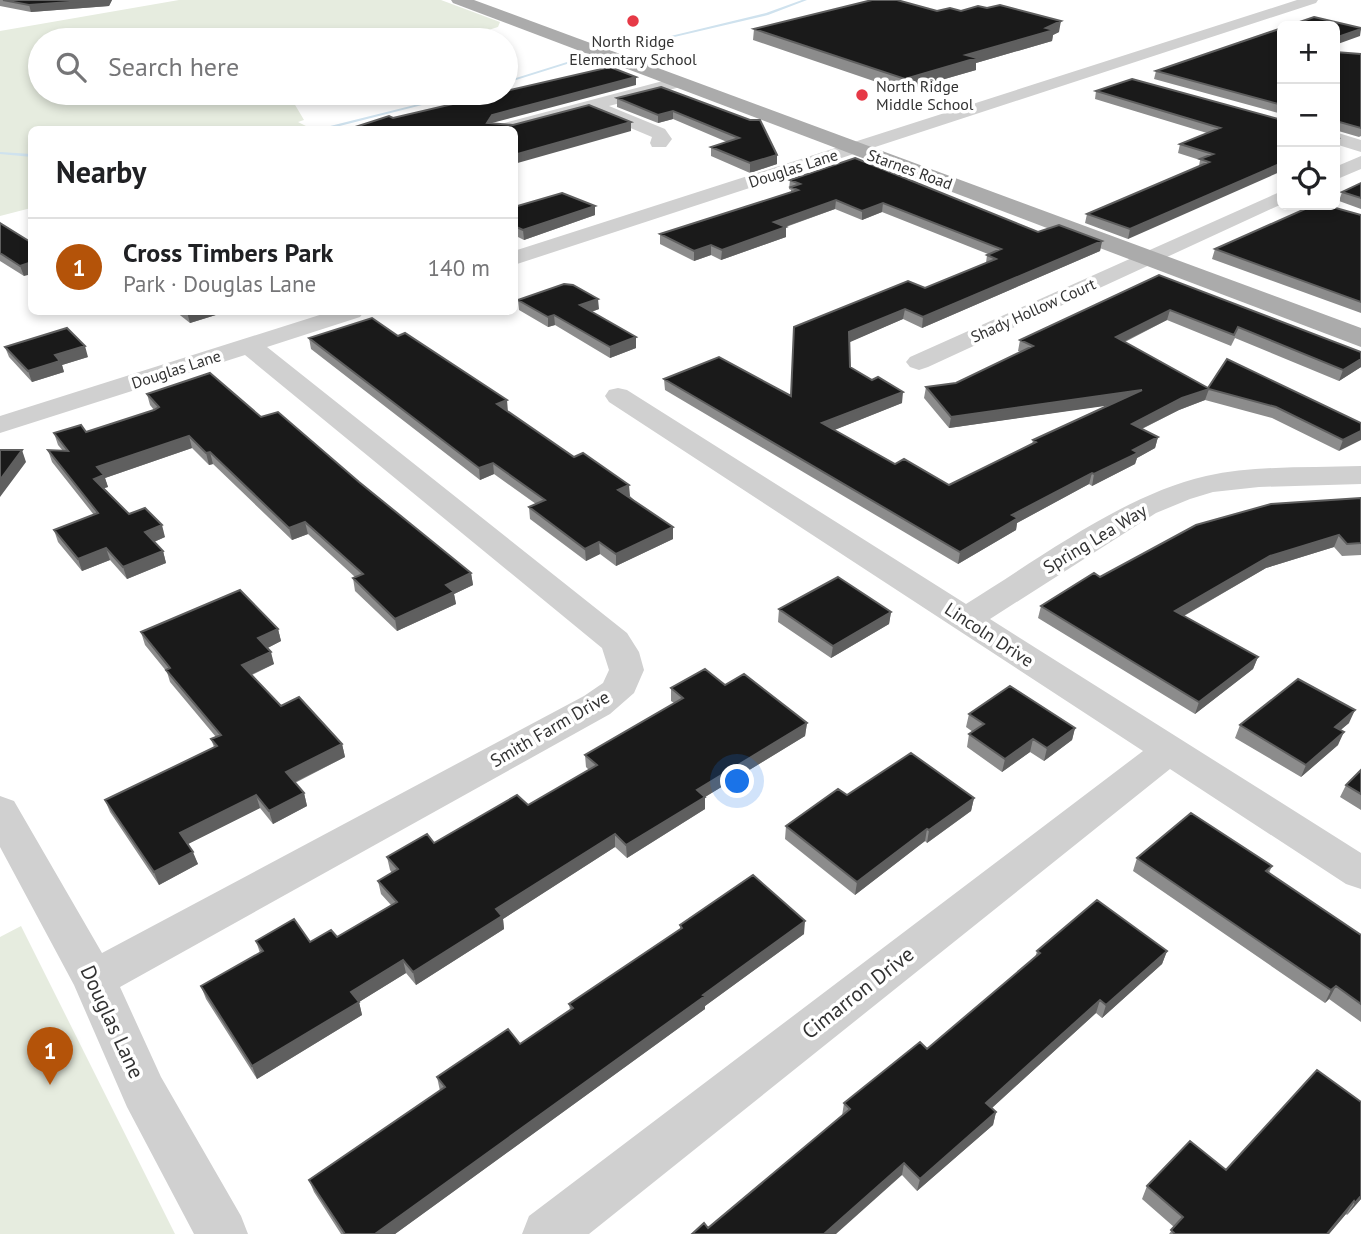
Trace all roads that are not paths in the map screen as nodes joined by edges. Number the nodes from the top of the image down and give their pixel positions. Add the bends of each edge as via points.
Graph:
1 (459, 0) edge
2 (1311, 0) edge
3 (1096, 70) junction
4 (1129, 79) edge
5 (678, 82) junction
6 (591, 105) junction
7 (514, 126) edge
8 (1340, 140) edge
9 (659, 143) dead end
10 (1361, 146) edge
11 (854, 149) junction
12 (1361, 162) edge
13 (1340, 172) edge
14 (1277, 199) edge
15 (518, 257) edge
16 (1147, 258) junction
17 (343, 315) edge
18 (1361, 338) edge
19 (248, 345) junction
20 (919, 362) dead end
21 (618, 396) dead end
22 (0, 425) edge
23 (1361, 475) edge
24 (964, 620) junction
25 (1168, 751) junction
26 (0, 811) edge
27 (1361, 873) edge
28 (94, 979) junction
29 (222, 1234) edge
30 (548, 1234) edge

1 - 5 main road, Starnes Road
2 - 3 street, Douglas Lane
3 - 4 street
3 - 11 street, Douglas Lane
5 - 6 street
5 - 11 main road, Starnes Road
6 - 7 street
6 - 9 street via 659,133 663,139
8 - 10 street
11 - 15 street, Douglas Lane
11 - 16 main road, Starnes Road
12 - 13 street
14 - 16 street, Shady Hollow Court
16 - 18 main road, Starnes Road
16 - 20 street, Shady Hollow Court
17 - 19 street, Douglas Lane
19 - 22 street, Douglas Lane
19 - 28 street, Smith Farm Drive via 615,641 625,655 625,682 597,705
21 - 24 street, Lincoln Drive
23 - 24 street, Spring Lea Way via 1259,478 1180,493 1145,506
24 - 25 street, Lincoln Drive
25 - 27 street, Lincoln Drive
25 - 30 street, Cimarron Drive
26 - 28 street, Douglas Lane
28 - 29 street, Douglas Lane via 144,1092

